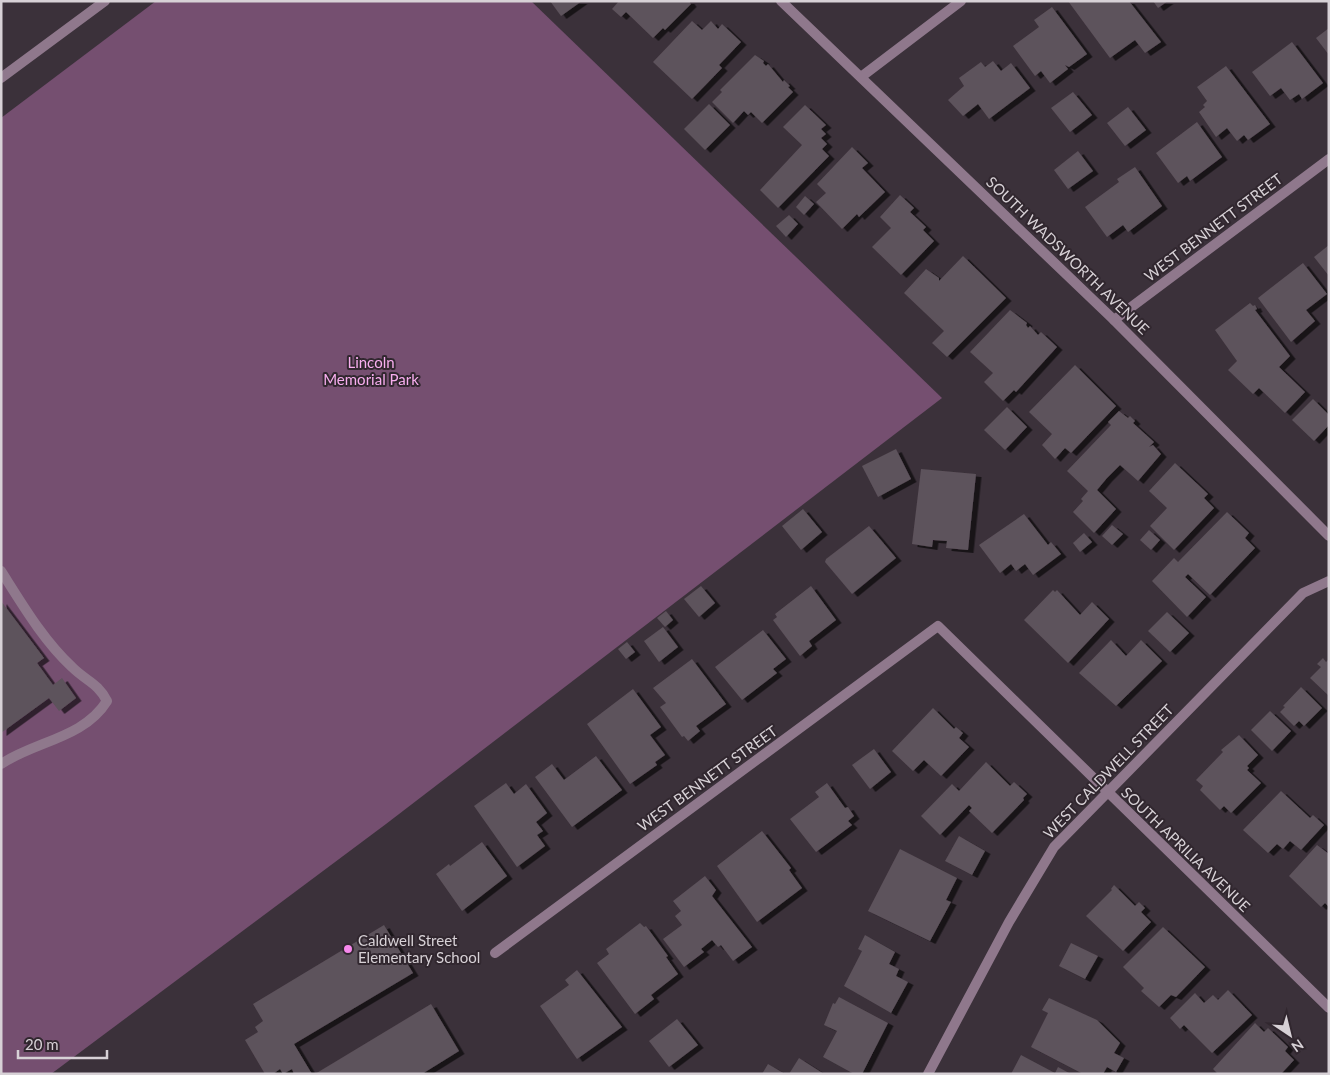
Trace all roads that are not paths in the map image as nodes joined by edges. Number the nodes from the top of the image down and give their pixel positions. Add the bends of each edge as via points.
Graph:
1 (105, 1) edge
2 (780, 1) edge
3 (961, 1) edge
4 (861, 77) junction
5 (1, 78) edge
6 (1329, 158) edge
7 (1114, 320) junction
8 (1329, 536) edge
9 (1, 572) edge
10 (1329, 581) edge
11 (938, 626) joint
12 (1, 764) edge
13 (1107, 793) junction
14 (494, 953) dead end
15 (1329, 1008) edge
16 (928, 1074) edge

1 - 5 street
2 - 4 street, SOUTH WADSWORTH AVENUE
3 - 4 street
4 - 7 street, SOUTH WADSWORTH AVENUE
6 - 7 street, WEST BENNETT STREET
7 - 8 street, SOUTH WADSWORTH AVENUE
9 - 12 street via 32,619 72,667 100,688 107,701 100,713 81,728 14,755
10 - 13 street, WEST CALDWELL STREET via 1303,593
11 - 13 street, SOUTH APRILIA AVENUE
11 - 14 street, WEST BENNETT STREET
13 - 15 street, SOUTH APRILIA AVENUE
13 - 16 street, WEST CALDWELL STREET via 1054,847 1009,922

